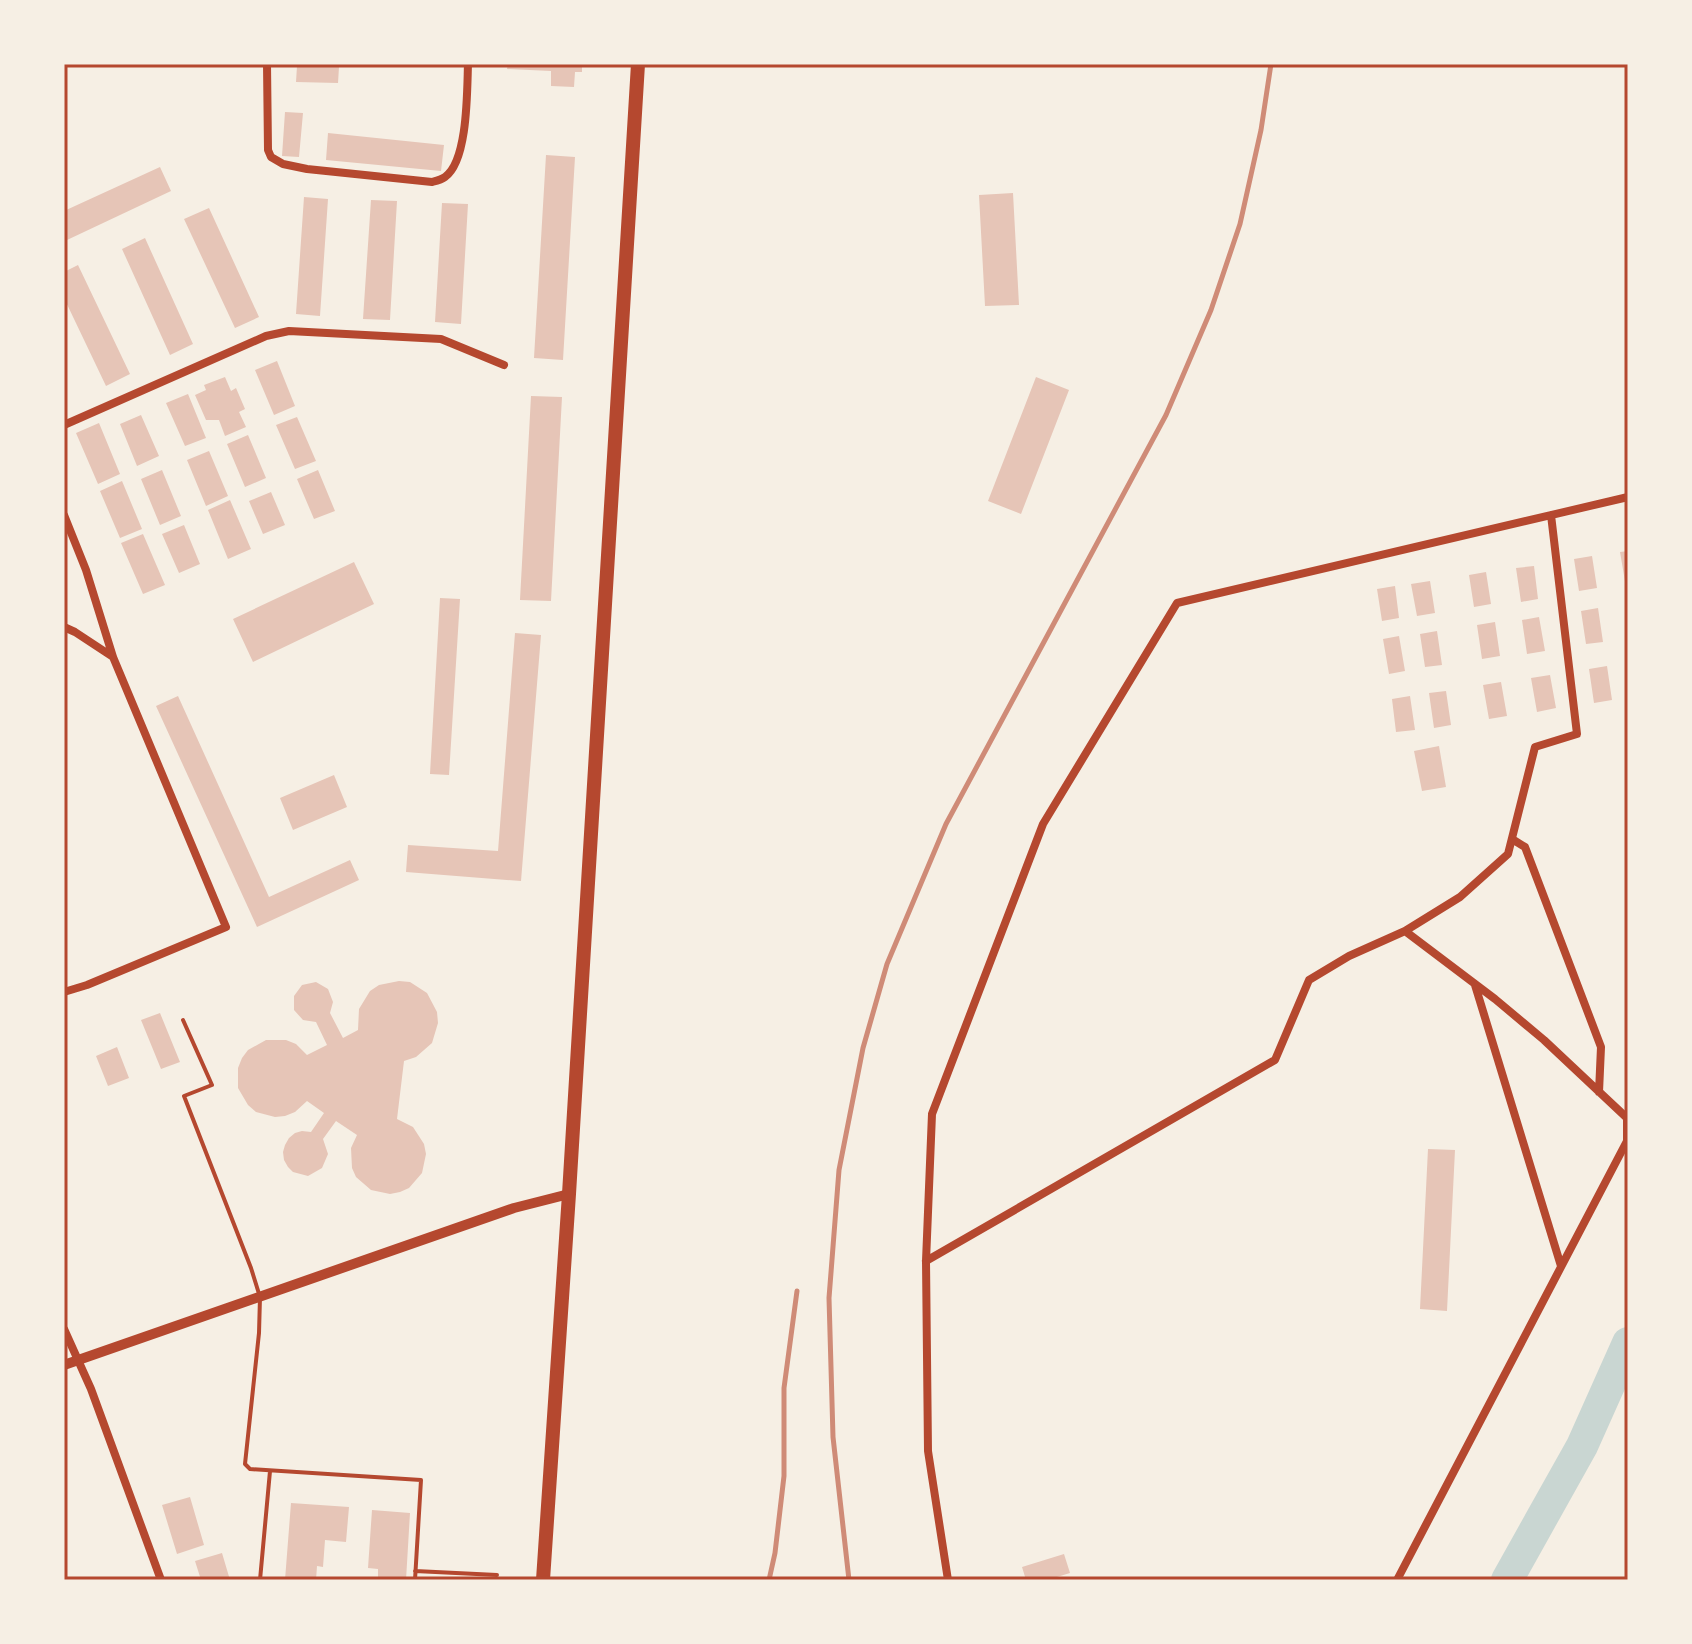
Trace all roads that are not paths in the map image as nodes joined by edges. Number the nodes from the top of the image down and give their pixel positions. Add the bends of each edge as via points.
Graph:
1 (267, 64) edge
2 (468, 64) edge
3 (638, 64) edge
4 (504, 365) dead end
5 (64, 425) edge
6 (1628, 497) edge
7 (64, 515) edge
8 (1551, 515) junction
9 (64, 627) edge
10 (113, 657) junction
11 (1512, 839) junction
12 (1405, 931) junction
13 (1475, 984) junction
14 (64, 992) edge
15 (183, 1020) dead end
16 (1599, 1092) junction
17 (569, 1194) junction
18 (926, 1261) junction
19 (1561, 1267) junction
20 (260, 1297) junction
21 (64, 1329) edge
22 (78, 1361) junction
23 (64, 1365) edge
24 (270, 1471) junction
25 (415, 1571) junction
26 (497, 1575) dead end
27 (161, 1580) edge
28 (260, 1580) edge
29 (415, 1580) edge
30 (543, 1580) edge
31 (948, 1580) edge
32 (1397, 1580) edge

1 - 2 street via 271,157 307,169 432,182 445,177 462,147
3 - 17 highway
4 - 5 street via 441,339 289,331 266,336
6 - 8 street
7 - 10 street
8 - 11 street via 1577,734 1535,747
8 - 18 street via 1177,603 1043,824 1026,867 932,1114
9 - 10 street
10 - 14 street via 226,927
11 - 12 street via 1508,854 1460,897
11 - 16 street via 1525,847 1601,1047
12 - 13 street
12 - 18 street via 1309,980 1275,1060
13 - 16 street
13 - 19 street
15 - 20 lane via 212,1085 184,1096
16 - 19 street via 1627,1118 1627,1141
17 - 20 street via 514,1208
17 - 30 highway
18 - 31 street via 928,1451
19 - 32 street
20 - 22 street
20 - 24 lane via 245,1464
21 - 22 street
22 - 23 street
22 - 27 street
24 - 25 lane via 421,1480
24 - 28 lane
25 - 26 lane
25 - 29 lane

